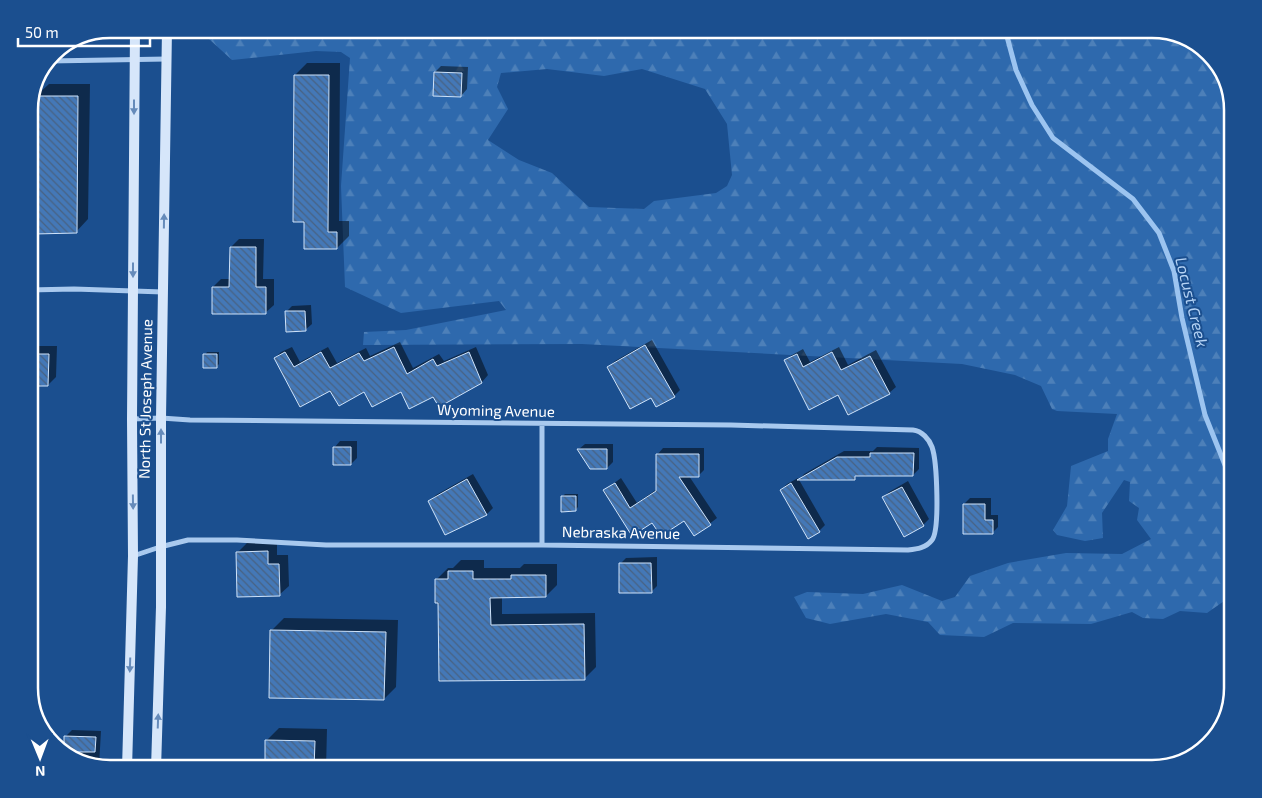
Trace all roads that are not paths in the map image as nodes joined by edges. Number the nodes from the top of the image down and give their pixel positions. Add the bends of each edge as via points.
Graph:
1 (135, 38) edge
2 (167, 38) edge
3 (134, 59) junction
4 (167, 59) junction
5 (58, 61) edge
6 (38, 290) edge
7 (133, 292) junction
8 (162, 292) junction
9 (161, 418) junction
10 (132, 419) junction
11 (542, 424) junction
12 (859, 428) joint
13 (542, 545) junction
14 (160, 546) junction
15 (133, 556) junction
16 (128, 760) edge
17 (156, 760) edge

1 - 3 main road, North St Joseph Avenue
2 - 4 main road, North St Joseph Avenue
3 - 4 street
3 - 5 street
3 -> 7 main road, North St Joseph Avenue
8 -> 4 main road, North St Joseph Avenue
6 - 7 street
7 - 8 street
7 - 10 main road, North St Joseph Avenue
8 - 9 main road, North St Joseph Avenue
9 - 10 street, Wyoming Avenue
9 - 11 street, Wyoming Avenue
14 -> 9 main road, North St Joseph Avenue
10 -> 15 main road, North St Joseph Avenue
11 - 12 street, Wyoming Avenue
11 - 13 street
12 - 13 street, Nebraska Avenue via 919,431 932,446 936,523 934,537 926,546 908,550
13 - 14 street, Nebraska Avenue via 326,545 188,540
14 - 15 street, Nebraska Avenue
17 -> 14 main road, North St Joseph Avenue
15 -> 16 main road, North St Joseph Avenue

